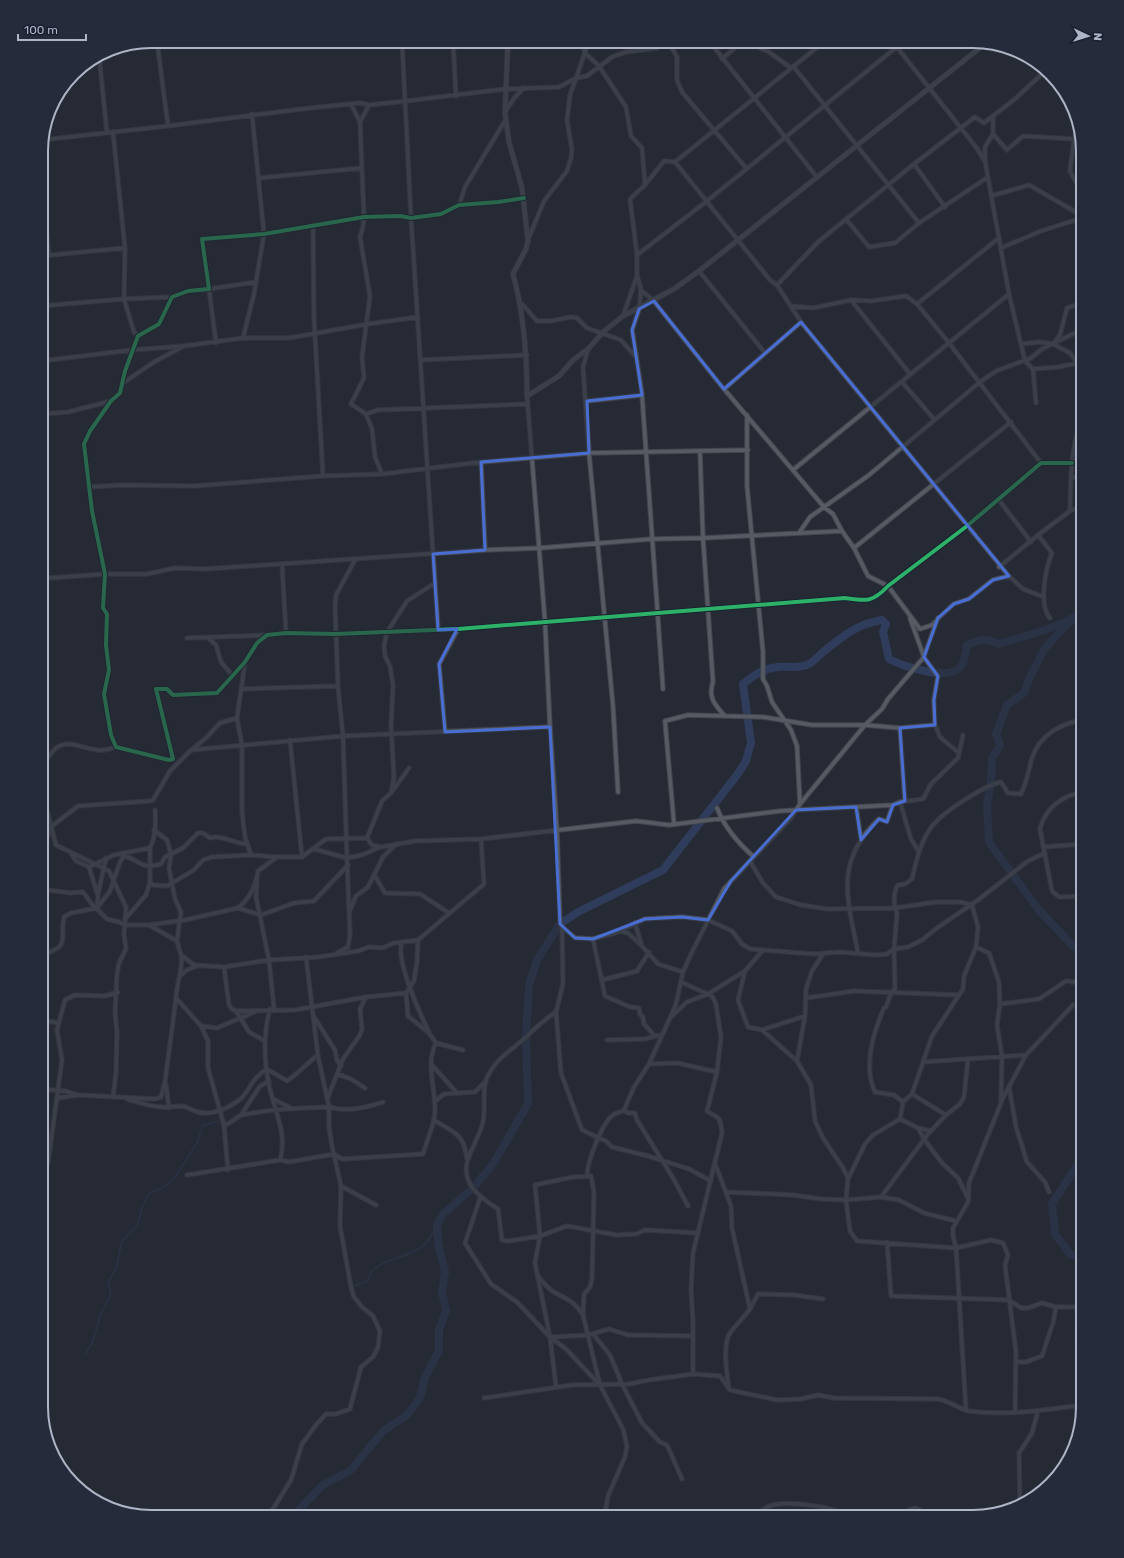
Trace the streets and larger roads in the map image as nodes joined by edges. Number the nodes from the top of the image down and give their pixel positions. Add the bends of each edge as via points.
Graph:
1 (157, 48) edge
2 (402, 48) edge
3 (453, 48) edge
4 (508, 48) edge
5 (584, 48) edge
6 (587, 48) edge
7 (657, 48) edge
8 (672, 48) edge
9 (714, 48) edge
10 (735, 48) edge
11 (760, 48) edge
12 (816, 48) edge
13 (895, 48) edge
14 (897, 48) edge
15 (980, 48) edge
16 (585, 54) junction
17 (722, 59) junction
18 (100, 62) edge
19 (599, 66) junction
20 (792, 67) junction
21 (1042, 74) edge
22 (576, 78) junction
23 (524, 88) junction
24 (929, 88) junction
25 (505, 89) junction
26 (456, 96) junction
27 (753, 98) junction
28 (406, 101) junction
29 (351, 104) junction
30 (369, 105) junction
31 (824, 106) junction
32 (505, 112) junction
33 (252, 114) junction
34 (993, 116) junction
35 (506, 118) junction
36 (360, 122) junction
37 (168, 126) junction
38 (714, 129) junction
39 (961, 129) junction
40 (113, 132) junction
41 (107, 133) junction
42 (993, 134) junction
43 (785, 136) junction
44 (49, 139) edge
45 (1074, 139) joint
46 (857, 146) junction
47 (985, 161) junction
48 (675, 162) junction
49 (914, 164) junction
50 (362, 168) junction
51 (746, 168) junction
52 (816, 176) junction
53 (988, 177) junction
54 (258, 178) junction
55 (1076, 182) edge
56 (645, 185) junction
57 (887, 185) junction
58 (991, 196) junction
59 (524, 198) junction
60 (707, 201) junction
61 (459, 205) junction
62 (945, 207) junction
63 (1076, 212) edge
64 (364, 217) junction
65 (411, 218) junction
66 (846, 219) junction
67 (1076, 220) edge
68 (919, 223) junction
69 (313, 226) junction
70 (264, 234) junction
71 (998, 238) junction
72 (738, 240) junction
73 (528, 241) junction
74 (48, 247) edge
75 (125, 248) junction
76 (1001, 248) junction
77 (49, 255) joint
78 (637, 255) junction
79 (699, 271) junction
80 (637, 275) junction
81 (256, 282) junction
82 (777, 285) junction
83 (209, 289) junction
84 (641, 290) junction
85 (1009, 294) junction
86 (172, 297) junction
87 (124, 299) junction
88 (654, 300) junction
89 (851, 300) junction
90 (522, 304) junction
91 (917, 304) junction
92 (48, 305) edge
93 (1076, 305) edge
94 (791, 306) junction
95 (639, 309) junction
96 (623, 316) junction
97 (418, 317) junction
98 (801, 322) junction
99 (368, 324) junction
100 (602, 332) junction
101 (316, 333) junction
102 (1076, 333) edge
103 (138, 336) junction
104 (243, 338) junction
105 (216, 343) junction
106 (949, 343) junction
107 (1021, 344) junction
108 (1053, 344) junction
109 (184, 346) junction
110 (588, 349) junction
111 (132, 350) junction
112 (765, 353) junction
113 (527, 356) junction
114 (636, 356) junction
115 (48, 360) edge
116 (422, 360) junction
117 (1025, 361) junction
118 (1076, 361) edge
119 (1076, 362) edge
120 (1033, 369) junction
121 (910, 374) junction
122 (902, 382) junction
123 (980, 382) junction
124 (122, 383) junction
125 (724, 389) junction
126 (642, 395) junction
127 (527, 396) junction
128 (111, 401) junction
129 (587, 402) junction
130 (1036, 403) dead end
131 (528, 404) junction
132 (869, 406) junction
133 (424, 410) junction
134 (48, 413) edge
135 (366, 414) junction
136 (747, 414) junction
137 (934, 419) junction
138 (1011, 422) junction
139 (1076, 437) edge
140 (903, 446) junction
141 (748, 450) junction
142 (645, 452) junction
143 (700, 452) junction
144 (589, 453) junction
145 (533, 459) junction
146 (481, 462) junction
147 (1041, 463) junction
148 (1072, 463) junction
149 (428, 468) junction
150 (793, 470) junction
151 (382, 474) junction
152 (323, 476) junction
153 (1071, 477) junction
154 (1076, 477) edge
155 (934, 484) junction
156 (88, 487) junction
157 (999, 500) junction
158 (824, 507) junction
159 (1076, 509) edge
160 (1070, 511) junction
161 (967, 526) junction
162 (842, 530) junction
163 (799, 533) junction
164 (753, 535) junction
165 (1038, 535) junction
166 (703, 538) junction
167 (652, 539) junction
168 (1031, 542) junction
169 (597, 544) junction
170 (540, 548) junction
171 (854, 548) junction
172 (485, 550) junction
173 (432, 554) junction
174 (355, 560) junction
175 (282, 564) junction
176 (999, 567) junction
177 (105, 574) junction
178 (1008, 576) junction
179 (48, 577) edge
180 (435, 583) junction
181 (888, 586) junction
182 (1044, 597) junction
183 (759, 605) junction
184 (709, 610) junction
185 (907, 611) junction
186 (658, 613) junction
187 (604, 616) junction
188 (938, 618) junction
189 (1050, 618) dead end
190 (546, 622) junction
191 (458, 629) junction
192 (438, 630) junction
193 (387, 632) junction
194 (286, 633) junction
195 (335, 634) junction
196 (267, 635) junction
197 (187, 638) dead end
198 (208, 638) junction
199 (924, 657) junction
200 (245, 662) junction
201 (232, 675) junction
202 (338, 686) junction
203 (241, 689) junction
204 (663, 689) dead end
205 (724, 716) junction
206 (237, 718) junction
207 (784, 720) junction
208 (1076, 722) edge
209 (865, 725) junction
210 (935, 725) junction
211 (550, 727) junction
212 (900, 728) junction
213 (445, 732) junction
214 (392, 734) junction
215 (963, 735) dead end
216 (343, 736) junction
217 (290, 740) junction
218 (242, 745) junction
219 (116, 747) junction
220 (191, 750) junction
221 (959, 753) junction
222 (48, 759) edge
223 (410, 768) dead end
224 (618, 792) dead end
225 (391, 794) junction
226 (1076, 794) edge
227 (905, 801) junction
228 (900, 802) junction
229 (800, 804) junction
230 (893, 805) junction
231 (856, 807) junction
232 (717, 808) dead end
233 (155, 810) dead end
234 (796, 810) junction
235 (48, 812) edge
236 (721, 818) junction
237 (674, 824) junction
238 (52, 826) junction
239 (154, 830) junction
240 (557, 831) junction
241 (48, 835) edge
242 (348, 838) junction
243 (367, 838) junction
244 (481, 839) junction
245 (861, 840) junction
246 (247, 844) junction
247 (397, 844) junction
248 (1076, 845) edge
249 (381, 847) junction
250 (1044, 847) junction
251 (150, 848) junction
252 (314, 849) junction
253 (71, 852) junction
254 (919, 852) junction
255 (1045, 853) junction
256 (171, 854) junction
257 (251, 855) junction
258 (302, 856) junction
259 (276, 857) junction
260 (754, 857) junction
261 (106, 858) junction
262 (348, 858) junction
263 (750, 861) junction
264 (94, 864) junction
265 (348, 865) junction
266 (89, 867) junction
267 (104, 867) junction
268 (149, 867) junction
269 (375, 876) junction
270 (257, 879) junction
271 (114, 880) junction
272 (173, 881) junction
273 (150, 882) junction
274 (48, 890) edge
275 (98, 896) junction
276 (1076, 897) edge
277 (972, 905) junction
278 (97, 908) junction
279 (238, 908) junction
280 (895, 908) junction
281 (849, 909) junction
282 (349, 912) junction
283 (449, 913) junction
284 (261, 915) junction
285 (125, 920) junction
286 (708, 920) junction
287 (180, 921) junction
288 (635, 923) junction
289 (124, 925) junction
290 (149, 925) junction
291 (562, 927) junction
292 (620, 931) junction
293 (593, 939) junction
294 (418, 940) junction
295 (177, 941) junction
296 (402, 942) junction
297 (642, 944) junction
298 (976, 947) junction
299 (894, 949) junction
300 (763, 950) junction
301 (649, 952) junction
302 (48, 953) edge
303 (858, 953) junction
304 (336, 954) junction
305 (823, 954) junction
306 (181, 955) junction
307 (306, 956) junction
308 (269, 960) junction
309 (198, 966) junction
310 (224, 967) junction
311 (745, 971) junction
312 (683, 972) junction
313 (180, 976) junction
314 (602, 980) junction
315 (680, 982) junction
316 (1076, 984) edge
317 (410, 986) junction
318 (118, 992) junction
319 (406, 993) junction
320 (891, 993) junction
321 (708, 994) junction
322 (958, 995) junction
323 (366, 997) junction
324 (176, 998) junction
325 (806, 998) junction
326 (1000, 1004) junction
327 (1073, 1004) dead end
328 (313, 1006) junction
329 (272, 1009) junction
330 (260, 1010) junction
331 (236, 1011) junction
332 (556, 1012) junction
333 (314, 1016) junction
334 (805, 1016) junction
335 (240, 1018) junction
336 (670, 1018) junction
337 (48, 1021) edge
338 (59, 1023) junction
339 (201, 1026) junction
340 (762, 1030) junction
341 (429, 1033) junction
342 (662, 1035) junction
343 (655, 1036) junction
344 (607, 1040) dead end
345 (265, 1041) junction
346 (436, 1043) junction
347 (464, 1050) dead end
348 (318, 1055) junction
349 (1026, 1055) junction
350 (1002, 1056) junction
351 (968, 1059) junction
352 (797, 1061) junction
353 (923, 1062) junction
354 (649, 1064) junction
355 (432, 1065) junction
356 (341, 1066) junction
357 (267, 1069) junction
358 (717, 1072) junction
359 (338, 1074) junction
360 (269, 1081) junction
361 (486, 1081) junction
362 (165, 1082) junction
363 (1009, 1086) junction
364 (364, 1088) dead end
365 (48, 1089) edge
366 (59, 1090) junction
367 (457, 1093) junction
368 (912, 1094) junction
369 (78, 1095) junction
370 (113, 1097) junction
371 (121, 1097) junction
372 (328, 1097) junction
373 (58, 1098) junction
374 (273, 1099) junction
375 (435, 1101) junction
376 (383, 1102) dead end
377 (903, 1102) junction
378 (1001, 1103) junction
379 (330, 1107) junction
380 (169, 1108) junction
381 (292, 1108) junction
382 (276, 1109) junction
383 (219, 1110) junction
384 (624, 1110) junction
385 (240, 1115) junction
386 (946, 1115) junction
387 (900, 1119) junction
388 (434, 1120) junction
389 (224, 1125) junction
390 (918, 1128) junction
391 (931, 1131) junction
392 (599, 1138) junction
393 (924, 1139) junction
394 (334, 1154) junction
395 (280, 1160) junction
396 (467, 1161) junction
397 (662, 1162) junction
398 (48, 1163) edge
399 (715, 1165) junction
400 (228, 1170) junction
401 (187, 1175) dead end
402 (587, 1176) junction
403 (848, 1179) junction
404 (711, 1181) junction
405 (341, 1186) junction
406 (726, 1192) junction
407 (1049, 1192) dead end
408 (881, 1197) junction
409 (480, 1198) junction
410 (968, 1198) junction
411 (846, 1200) junction
412 (376, 1205) dead end
413 (688, 1206) dead end
414 (956, 1221) junction
415 (593, 1230) junction
416 (698, 1233) junction
417 (540, 1236) junction
418 (887, 1242) junction
419 (956, 1248) junction
420 (537, 1276) junction
421 (959, 1298) junction
422 (823, 1299) dead end
423 (1009, 1300) junction
424 (1056, 1307) junction
425 (1076, 1307) edge
426 (750, 1309) junction
427 (583, 1315) junction
428 (591, 1335) junction
429 (693, 1336) junction
430 (550, 1337) junction
431 (1016, 1362) junction
432 (693, 1374) junction
433 (622, 1384) junction
434 (600, 1385) junction
435 (556, 1387) junction
436 (730, 1390) junction
437 (484, 1398) dead end
438 (1076, 1406) edge
439 (966, 1410) junction
440 (1038, 1411) junction
441 (1015, 1413) junction
442 (682, 1480) dead end
443 (1020, 1499) edge
444 (272, 1510) edge
445 (606, 1510) edge
446 (763, 1510) edge
447 (834, 1510) edge
448 (909, 1510) edge
449 (920, 1510) edge

1 - 37 street
2 - 28 street
3 - 26 street
4 - 25 street
5 - 16 street
6 - 16 street
7 - 19 street via 626,52 612,57
8 - 38 street via 677,57 677,80 682,92
9 - 17 street
10 - 17 street
11 - 20 street
12 - 20 street
13 - 31 street
14 - 24 street
15 - 24 street
16 - 19 street
16 - 22 street
17 - 27 street
18 - 41 street
19 - 22 street via 587,76
19 - 56 street via 626,107 631,136 642,148
20 - 27 street
20 - 31 street
21 - 34 street
22 - 23 street via 559,87
22 - 73 street via 566,120 572,150 571,158 567,171 544,201
23 - 25 street
23 - 32 street
24 - 39 street
24 - 46 street
25 - 26 street
25 - 32 street
26 - 28 street
27 - 38 street
27 - 43 street
28 - 30 street
28 - 65 street
29 - 30 street
29 - 33 street
29 - 36 street
30 - 36 street
31 - 43 street
31 - 46 street
32 - 35 street
33 - 37 street
33 - 54 street
34 - 39 street via 984,123 975,117
34 - 42 street
35 - 59 street via 509,142 520,175
35 - 61 street via 465,187
36 - 50 street
37 - 40 street
38 - 48 street
38 - 51 street
39 - 47 street
39 - 49 street
40 - 41 street
40 - 75 street
41 - 44 street
42 - 45 street via 1007,150 1023,136
42 - 47 street via 985,147
43 - 51 street
43 - 52 street
45 - 55 street via 1070,171
46 - 52 street
46 - 57 street
47 - 53 street
48 - 56 street via 664,161
48 - 60 street
49 - 57 street
49 - 62 street
50 - 54 street
50 - 64 street
51 - 60 street
52 - 72 street
53 - 58 street
53 - 62 street
54 - 70 street
56 - 78 street via 630,199
57 - 66 street
57 - 68 street
58 - 63 street via 1029,185
58 - 71 street
59 - 61 street
59 - 73 street
60 - 72 street
60 - 78 street
61 - 65 street via 441,214
62 - 68 street
64 - 65 street
64 - 69 street
64 - 99 street via 360,237 370,296
65 - 97 street
66 - 68 street via 869,247 895,242
66 - 82 street via 818,242
67 - 76 street
69 - 70 street
69 - 101 street
70 - 81 street
70 - 83 street via 202,239
71 - 76 street
71 - 91 street
72 - 79 street
72 - 82 street via 770,280
73 - 90 street via 513,274
74 - 77 street
75 - 77 street
75 - 87 street
76 - 85 street
78 - 80 street
79 - 88 street via 674,290
79 - 112 street
80 - 84 street
80 - 96 street
81 - 83 street
81 - 104 street
82 - 94 street
83 - 86 street via 188,291
83 - 105 street
84 - 88 street
84 - 95 street
85 - 106 street
85 - 107 street
86 - 87 street
86 - 103 street via 159,324
87 - 92 street
87 - 103 street via 134,332
88 - 95 street
88 - 125 street
89 - 91 street via 871,301 906,296
89 - 94 street via 812,308
89 - 121 street
90 - 100 street via 537,322 571,317 577,318 587,328
90 - 113 street via 522,325
91 - 106 street
93 - 108 street via 1067,308 1060,335
94 - 98 street
95 - 96 street
95 - 114 street via 632,330
96 - 100 street
97 - 99 street
97 - 116 street
98 - 112 street
98 - 132 street
99 - 101 street
99 - 135 street via 362,357 364,378 351,404
100 - 110 street
100 - 114 street via 621,340
101 - 104 street via 289,338
101 - 152 street
102 - 108 street
103 - 111 street
104 - 105 street
105 - 109 street
106 - 121 street
106 - 123 street
107 - 108 street
107 - 117 street
108 - 117 street
108 - 118 street via 1070,353
109 - 111 street
109 - 124 street
110 - 127 street via 573,360 560,376
110 - 129 street via 583,367
111 - 115 street
111 - 124 street
112 - 125 street
113 - 116 street
113 - 127 street
114 - 126 street
116 - 133 street
117 - 120 street
117 - 123 street via 996,371
119 - 120 street
120 - 130 street
121 - 122 street
122 - 132 street
122 - 137 street
123 - 137 street
123 - 138 street
124 - 128 street via 120,393
125 - 136 street
126 - 129 street
126 - 142 street
127 - 131 street
128 - 134 street via 68,412
128 - 156 street via 84,444
129 - 144 street
131 - 133 street
131 - 145 street
132 - 140 street
132 - 150 street
133 - 135 street via 384,410
133 - 149 street
135 - 151 street via 372,429 375,457
136 - 141 street
136 - 150 street
137 - 140 street
138 - 147 street
138 - 155 street
139 - 148 street
140 - 155 street
140 - 158 street via 869,475
141 - 143 street
141 - 164 street via 747,486
142 - 143 street
142 - 144 street
142 - 167 street
143 - 166 street
144 - 145 street
144 - 169 street
145 - 146 street
145 - 170 street
146 - 149 street
146 - 172 street
147 - 148 street
147 - 157 street
148 - 153 street
149 - 151 street
149 - 173 street
150 - 158 street
151 - 152 street
152 - 156 street via 194,486
153 - 154 street
153 - 160 street
155 - 161 street
155 - 171 street
156 - 177 street
157 - 161 street
157 - 168 street
158 - 162 street via 833,514
158 - 163 street via 810,517
159 - 160 street
160 - 165 street
161 - 176 street
161 - 181 street
162 - 163 street
162 - 171 street
163 - 164 street
164 - 166 street
164 - 183 street
165 - 168 street
165 - 182 street via 1052,553 1046,566
166 - 167 street
166 - 184 street
167 - 169 street
167 - 186 street
168 - 176 street
169 - 170 street
169 - 187 street
170 - 172 street
170 - 190 street
171 - 181 street via 868,576
172 - 173 street
173 - 174 street
173 - 180 street
174 - 175 street
174 - 195 street via 336,594
175 - 177 street via 205,569 175,568 147,574
175 - 194 street
176 - 178 street
177 - 179 street
177 - 219 street via 103,608 107,614 106,645 109,670 104,694 111,735
178 - 182 street via 1023,589
178 - 188 street via 993,580 969,599 954,604
180 - 192 street
180 - 193 street via 408,601
181 - 183 street via 880,594 864,601 845,598
181 - 185 street
182 - 189 street
183 - 184 street
183 - 207 street via 763,652 762,679 772,702
184 - 186 street
184 - 205 street via 713,682 710,691 712,703
185 - 188 street via 920,630 932,625
185 - 199 street
186 - 187 street
186 - 204 street
187 - 190 street
187 - 224 street
188 - 199 street
190 - 191 street
190 - 211 street
191 - 192 street
191 - 213 street via 439,664
192 - 193 street
193 - 195 street
193 - 214 street via 384,645 393,685
194 - 195 street
194 - 196 street
195 - 202 street
196 - 198 street
196 - 200 street via 257,643
197 - 198 street
198 - 201 street via 216,645 221,662
199 - 209 street via 882,709
199 - 210 street via 938,676 934,700
200 - 201 street
200 - 203 street
201 - 219 street via 216,693 173,696 167,690 156,689 173,759
202 - 203 street
202 - 216 street
203 - 206 street
205 - 207 street
205 - 237 street via 688,715 666,721
206 - 218 street
206 - 220 street via 220,723
207 - 209 street via 812,725
207 - 229 street via 793,733 797,746
208 - 254 street via 1059,726 1035,751 1030,774 1021,794 1008,793 1001,782 991,784 959,804 934,824
209 - 212 street
209 - 229 street
210 - 212 street
210 - 221 street via 940,737
211 - 213 street
211 - 240 street
212 - 227 street
213 - 214 street
214 - 216 street
214 - 225 street via 394,777
215 - 221 street
216 - 217 street
216 - 242 street
217 - 218 street
217 - 258 street
218 - 220 street
218 - 246 street via 242,812
219 - 222 street via 98,750 70,743 52,752
220 - 238 street via 170,771 152,800 78,806
221 - 227 street via 958,758 931,784 924,799
223 - 225 street
225 - 243 street via 382,801
226 - 250 street via 1062,798 1041,823
227 - 228 street
228 - 230 street
228 - 254 street via 911,839
229 - 234 street
230 - 231 street
230 - 245 street via 887,822 879,819
231 - 234 street
231 - 245 street
232 - 236 street
233 - 239 street
234 - 236 street
234 - 260 street
235 - 238 street
236 - 237 street
236 - 260 street via 742,847
237 - 240 street via 636,821
238 - 241 street
238 - 253 street via 56,845
239 - 251 street
239 - 256 street via 167,840
240 - 244 street
240 - 291 street
242 - 243 street
242 - 252 street via 326,839
242 - 262 street
243 - 249 street via 372,845
244 - 247 street
244 - 283 street via 484,884
245 - 281 street via 850,861 846,880
246 - 256 street via 216,836 210,838 204,833 198,833 183,848
246 - 257 street
247 - 249 street
247 - 269 street via 383,857
248 - 250 street
249 - 262 street via 362,856
250 - 255 street
251 - 261 street
251 - 268 street
252 - 258 street
252 - 262 street
253 - 264 street
253 - 266 street via 76,861
254 - 280 street via 912,879 898,885 895,890
255 - 276 street via 1052,891 1059,898
255 - 277 street via 1028,861
256 - 268 street via 161,864
256 - 272 street via 169,868
257 - 259 street
257 - 272 street via 212,857
258 - 259 street
259 - 270 street via 258,871
260 - 263 street
261 - 264 street
261 - 267 street
262 - 265 street
263 - 281 street via 763,883 776,897 801,905
263 - 286 street via 724,889
264 - 266 street
264 - 267 street
265 - 282 street
265 - 284 street via 314,901 294,904
266 - 275 street
267 - 271 street
267 - 275 street
268 - 271 street via 124,856
268 - 273 street
269 - 282 street via 368,887 356,896
269 - 283 street via 385,893 420,894
270 - 279 street
270 - 284 street via 256,896
271 - 278 street via 110,891
271 - 285 street via 126,907
272 - 273 street via 167,886 153,885
272 - 287 street
273 - 285 street via 146,895
274 - 278 street via 83,892
275 - 278 street
277 - 280 street via 936,902
277 - 298 street via 978,927
277 - 299 street via 922,940 908,947
278 - 289 street via 107,919
278 - 302 street via 71,913 64,917 62,944 57,950
279 - 284 street
279 - 287 street
280 - 281 street
280 - 299 street via 897,913
281 - 303 street
282 - 304 street via 348,947
283 - 294 street
284 - 308 street
285 - 289 street
286 - 288 street via 682,917 645,919
286 - 300 street via 732,931 746,947
286 - 312 street
287 - 290 street
287 - 295 street
288 - 292 street
288 - 297 street
289 - 290 street
289 - 318 street via 126,949 119,963
290 - 295 street
291 - 293 street via 575,938
291 - 332 street via 563,984
292 - 293 street
292 - 297 street via 628,933
293 - 314 street
294 - 296 street
294 - 317 street via 418,962 414,981
295 - 306 street
296 - 304 street via 382,948 369,947 358,952
296 - 317 street via 399,949 405,978
297 - 301 street
298 - 322 street via 964,976 963,989
298 - 326 street via 989,953 995,965 1000,982
299 - 303 street via 887,954
299 - 320 street via 896,983
300 - 305 street
300 - 311 street
301 - 312 street via 658,964
301 - 314 street via 637,971
303 - 305 street
304 - 307 street
305 - 325 street via 812,971
306 - 309 street
306 - 313 street via 183,964
307 - 308 street
307 - 328 street
308 - 310 street
308 - 329 street
309 - 310 street
309 - 313 street
310 - 331 street via 229,1004 232,1010
311 - 321 street
311 - 340 street via 738,1000 740,1009 748,1027
312 - 315 street
313 - 324 street via 176,986
314 - 343 street via 605,996 630,1008 639,1008 644,1024
315 - 321 street
315 - 336 street via 676,1004
316 - 326 street via 1066,981 1039,999
317 - 319 street
317 - 341 street
318 - 338 street via 106,996 75,995 65,1000
318 - 370 street
319 - 323 street
319 - 341 street via 408,1016
320 - 322 street
320 - 325 street via 854,991
320 - 377 street via 875,1030 870,1080 875,1092 894,1095
321 - 336 street via 687,1002
321 - 358 street via 716,1004 721,1037
322 - 353 street via 932,1036
323 - 328 street
323 - 356 street via 360,1009 360,1035
324 - 339 street
324 - 362 street
325 - 334 street
326 - 350 street via 997,1026
327 - 349 street
328 - 329 street via 295,1010
328 - 333 street
329 - 330 street
329 - 345 street via 266,1027
330 - 331 street
330 - 335 street
331 - 335 street
332 - 361 street via 540,1022 524,1039 503,1055 493,1066
332 - 392 street via 561,1073 568,1094 582,1130
333 - 348 street
333 - 356 street via 335,1050
334 - 340 street
334 - 352 street
335 - 339 street via 217,1028
335 - 345 street via 249,1032
336 - 342 street
337 - 338 street
338 - 366 street via 57,1030 62,1060
339 - 383 street via 208,1041 208,1068
340 - 352 street
341 - 346 street
342 - 343 street
342 - 354 street
343 - 344 street via 645,1039
345 - 357 street
346 - 347 street
346 - 355 street via 431,1052
348 - 357 street via 287,1081
348 - 372 street
349 - 350 street
349 - 363 street
350 - 351 street
350 - 378 street
351 - 353 street
351 - 386 street via 964,1097 960,1104
352 - 403 street via 810,1085 815,1121
353 - 368 street
354 - 358 street via 677,1063
354 - 384 street via 634,1087
355 - 367 street
355 - 375 street
356 - 359 street
357 - 360 street
357 - 383 street via 250,1084 240,1100
358 - 399 street via 707,1111 715,1114 721,1124 722,1133
359 - 364 street
359 - 372 street
360 - 374 street
360 - 385 street via 260,1086
361 - 367 street via 475,1092
361 - 396 street via 483,1122
362 - 371 street via 161,1096 155,1099
362 - 380 street
363 - 378 street
363 - 407 street via 1016,1127 1027,1162 1045,1182
365 - 366 street
366 - 369 street
366 - 373 street
367 - 375 street via 444,1094
368 - 377 street
368 - 386 street
369 - 370 street
369 - 373 street
370 - 371 street
371 - 380 street
372 - 379 street
373 - 398 street
374 - 381 street
374 - 382 street
375 - 388 street
376 - 379 street via 356,1109
377 - 387 street
378 - 410 street via 969,1183
379 - 381 street
379 - 394 street via 329,1127
380 - 383 street via 183,1106 200,1113
381 - 382 street
382 - 385 street
382 - 395 street via 284,1144
383 - 389 street
384 - 392 street via 613,1114
384 - 397 street via 635,1113
385 - 389 street via 231,1124
386 - 391 street
387 - 390 street
387 - 403 street via 873,1135 865,1144
388 - 394 street via 423,1154 342,1159
388 - 396 street via 462,1138 466,1146
389 - 400 street
390 - 391 street
390 - 393 street
391 - 393 street
392 - 397 street via 612,1147
392 - 402 street via 591,1153
393 - 408 street
393 - 410 street via 942,1163 958,1178
394 - 395 street via 289,1162
394 - 405 street
395 - 400 street
396 - 409 street via 467,1176 472,1189
397 - 404 street via 690,1169
397 - 413 street
399 - 404 street
399 - 406 street
400 - 401 street
402 - 415 street via 591,1176 594,1193
402 - 417 street via 535,1185
403 - 411 street
404 - 416 street
405 - 412 street
405 - 444 street via 340,1226 351,1286 354,1297 373,1316 380,1338 373,1357 361,1367 350,1409 336,1414 326,1414 304,1442 297,1456 291,1480
406 - 411 street
406 - 426 street via 731,1206 732,1228
408 - 411 street
408 - 414 street via 899,1200 924,1213
409 - 417 street via 498,1209 502,1240
409 - 430 street via 465,1243 491,1284 516,1302
410 - 414 street
411 - 418 street via 850,1231 857,1241
414 - 419 street via 953,1236
415 - 416 street via 617,1235 636,1234 645,1230
415 - 417 street via 567,1226
415 - 427 street via 592,1278 590,1287 584,1294
416 - 429 street via 693,1252 691,1282
417 - 420 street via 535,1263
418 - 419 street
418 - 421 street via 891,1296
419 - 421 street
419 - 423 street via 991,1240 1003,1243 1008,1255 1005,1265
420 - 427 street via 550,1290 570,1300
420 - 430 street
421 - 423 street
421 - 439 street
422 - 426 street via 758,1294
423 - 424 street via 1021,1308 1042,1303
423 - 431 street
424 - 425 street
424 - 431 street via 1042,1356 1026,1362
426 - 436 street via 727,1340 726,1365
427 - 428 street
428 - 429 street via 609,1329 628,1335
428 - 430 street
428 - 433 street via 610,1355
428 - 434 street
429 - 432 street
430 - 434 street via 566,1349
430 - 435 street
431 - 441 street
432 - 433 street
432 - 436 street via 720,1376
433 - 434 street
433 - 442 street via 642,1423 660,1442 667,1445
434 - 435 street
434 - 445 street via 623,1429 628,1446 608,1496
435 - 437 street
436 - 439 street via 777,1400 818,1395 834,1398 937,1399
438 - 440 street
439 - 441 street
440 - 441 street
440 - 443 street via 1032,1432 1019,1453
446 - 447 street via 775,1504 795,1504
448 - 449 street

